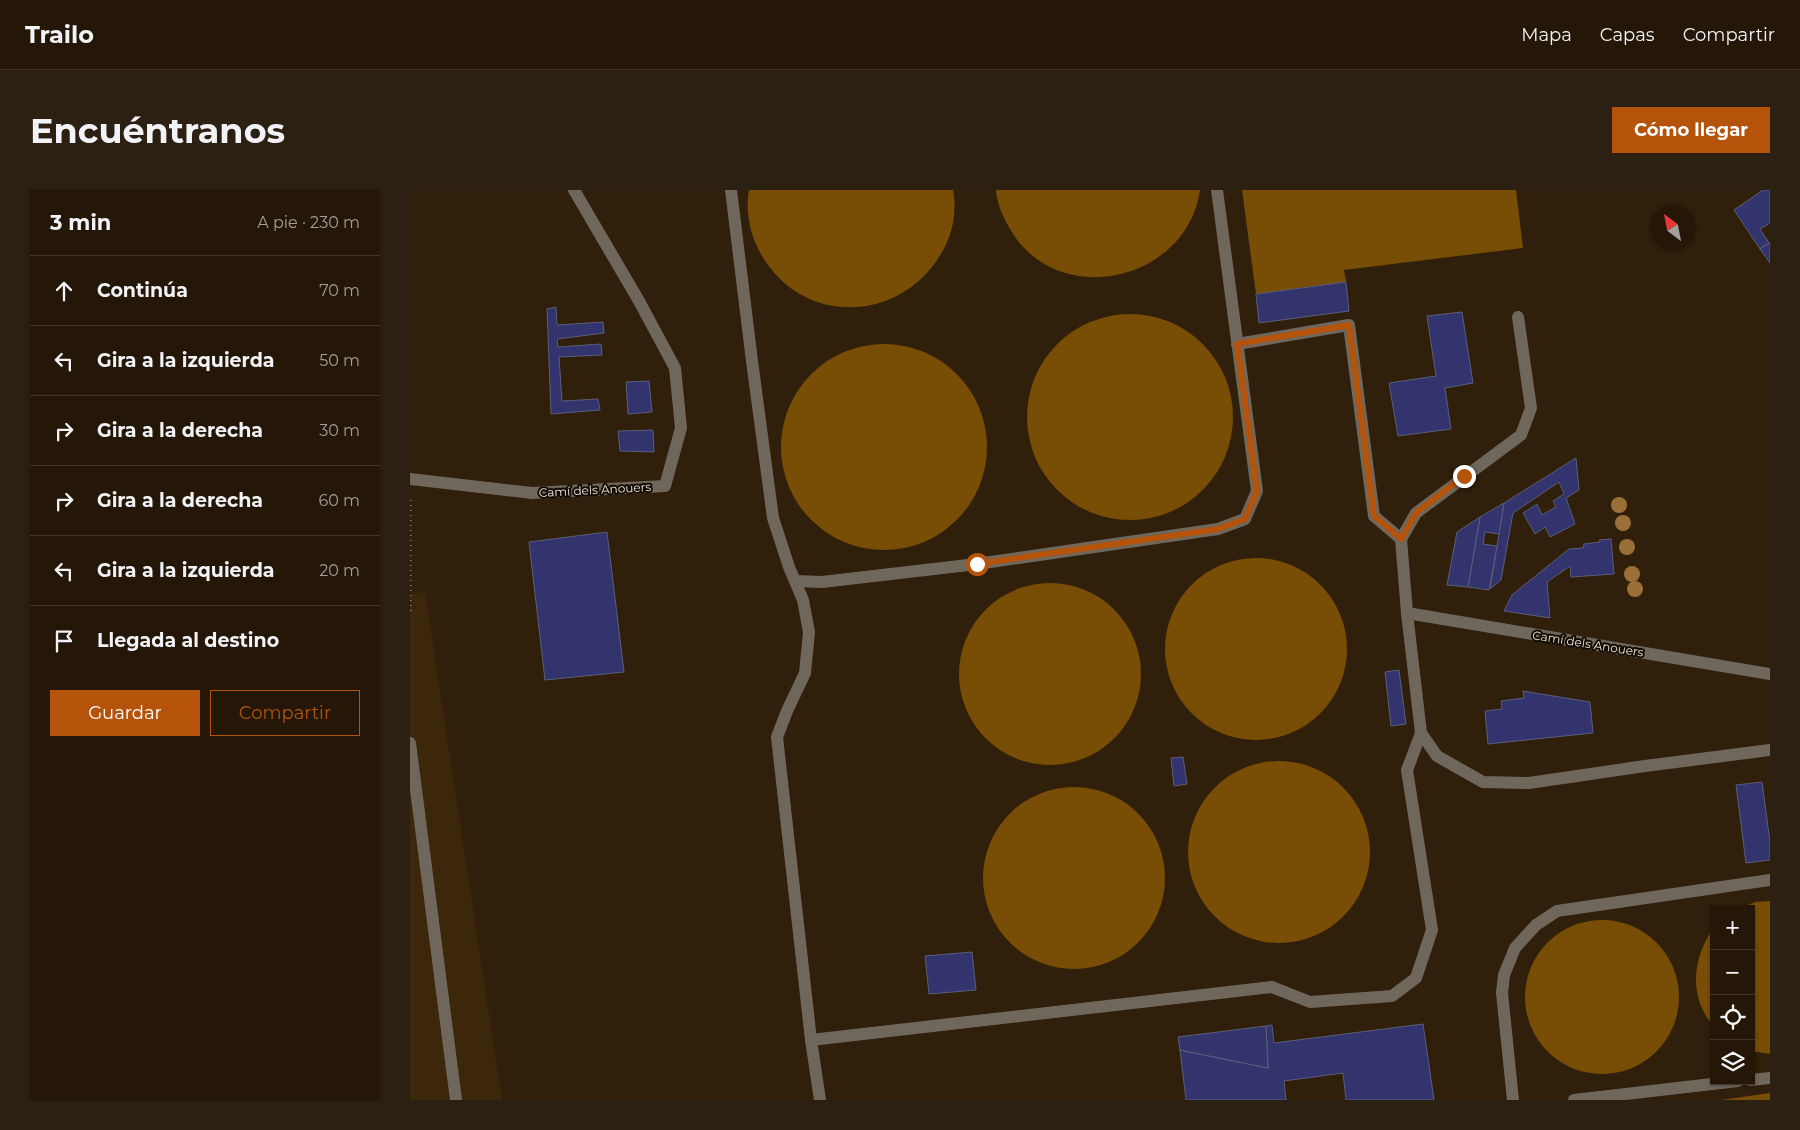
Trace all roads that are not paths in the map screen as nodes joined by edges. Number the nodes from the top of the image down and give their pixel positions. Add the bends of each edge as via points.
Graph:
1 (574, 190) edge
2 (731, 190) edge
3 (1217, 190) edge
4 (1518, 317) dead end
5 (1237, 344) junction
6 (410, 479) edge
7 (1401, 539) junction
8 (795, 581) junction
9 (1407, 614) junction
10 (1770, 674) edge
11 (1421, 733) junction
12 (410, 743) edge
13 (1770, 750) edge
14 (1770, 880) edge
15 (811, 1040) junction
16 (1770, 1078) edge
17 (1755, 1080) edge
18 (1710, 1084) edge
19 (456, 1100) edge
20 (820, 1100) edge
21 (1514, 1100) edge
22 (1574, 1100) edge

1 - 6 street, Camí dels Anouers via 674,368 682,428 665,486 532,493
2 - 8 street via 773,518
3 - 5 street
4 - 7 street via 1531,408 1521,435 1416,513
5 - 7 street via 1349,325 1374,516
5 - 8 street via 1257,491 1245,519 1218,529 977,564 822,582
7 - 9 street
8 - 15 street via 803,600 809,632 805,672 777,737
9 - 10 street, Camí dels Anouers
9 - 11 street
11 - 13 street via 1438,756 1483,782 1529,783
11 - 15 street via 1407,770 1432,930 1416,978 1392,996 1310,1002 1272,987
12 - 19 street
14 - 21 street via 1557,911 1536,926 1515,948 1504,974 1502,993
15 - 20 street
16 - 17 street
18 - 22 street

